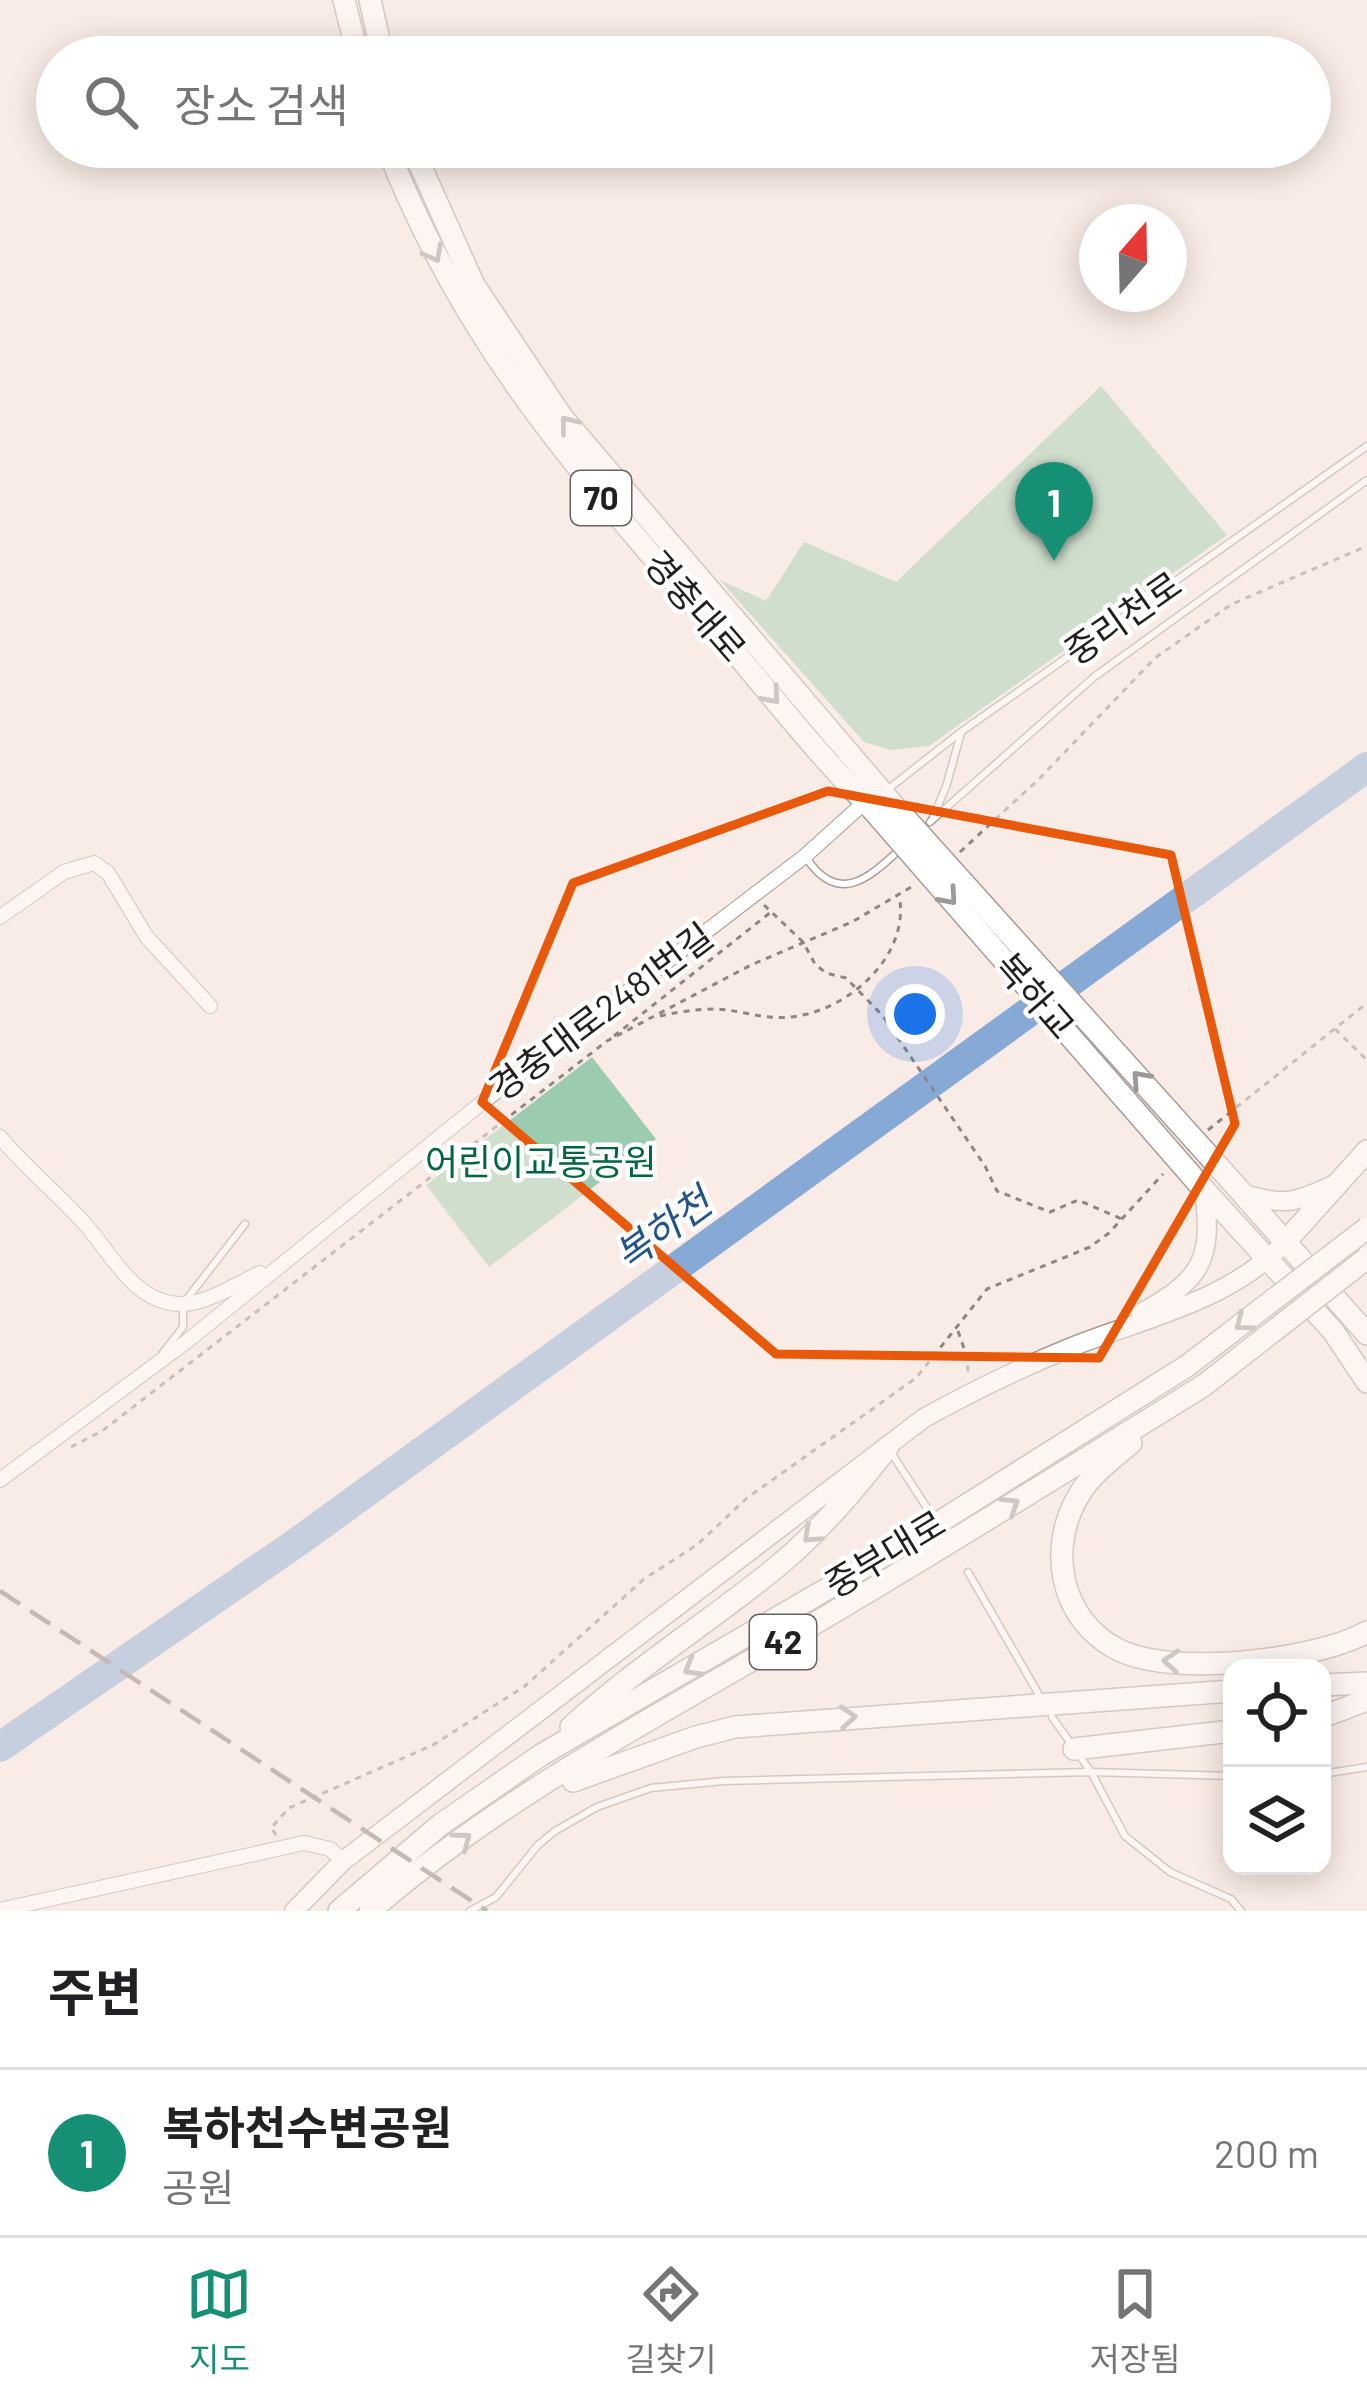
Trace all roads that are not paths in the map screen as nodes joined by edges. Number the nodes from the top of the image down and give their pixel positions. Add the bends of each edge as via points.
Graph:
1 (344, 0) edge
2 (370, 0) edge
3 (353, 36) edge
4 (378, 36) edge
5 (396, 168) edge
6 (421, 168) edge
7 (1367, 446) edge
8 (1367, 480) edge
9 (961, 732) junction
10 (877, 801) junction
11 (930, 822) junction
12 (806, 856) junction
13 (0, 917) edge
14 (210, 1006) dead end
15 (0, 1137) edge
16 (1367, 1151) edge
17 (1334, 1185) junction
18 (1201, 1186) junction
19 (1244, 1194) junction
20 (245, 1224) dead end
21 (1367, 1228) edge
22 (1286, 1240) junction
23 (1367, 1258) edge
24 (1268, 1260) junction
25 (278, 1265) junction
26 (184, 1304) junction
27 (1362, 1326) edge
28 (1334, 1331) junction
29 (1078, 1345) junction
30 (152, 1367) junction
31 (1367, 1370) edge
32 (1367, 1382) edge
33 (1203, 1385) junction
34 (888, 1447) junction
35 (0, 1480) edge
36 (929, 1511) dead end
37 (968, 1572) dead end
38 (1367, 1632) edge
39 (1367, 1682) edge
40 (1331, 1684) edge
41 (1223, 1692) edge
42 (1038, 1693) dead end
43 (1367, 1700) edge
44 (1331, 1714) edge
45 (1052, 1717) dead end
46 (1223, 1732) edge
47 (1074, 1749) junction
48 (541, 1755) junction
49 (1367, 1767) edge
50 (1090, 1772) junction
51 (1331, 1773) edge
52 (1223, 1776) edge
53 (496, 1815) junction
54 (343, 1861) junction
55 (0, 1910) edge
56 (294, 1911) edge
57 (339, 1911) edge
58 (370, 1911) edge
59 (470, 1911) edge
60 (1241, 1911) edge

1 - 3 main road
2 - 4 main road
5 -> 10 main road, 경충대로 / 70 via 448,282 538,420
10 -> 6 main road, 경충대로 / 70 via 562,418 474,285
7 - 9 lane, 중리천로
8 - 11 lane via 1094,677
9 - 10 lane, 중리천로
9 - 11 lane
10 - 12 street, 경충대로2481번길
10 -> 18 main road, 복하교 / 70, bridge
19 -> 10 main road, 복하교 / 70, bridge
11 - 12 lane via 855,883 822,878
12 - 25 street, 경충대로2481번길
13 - 14 street via 64,872 94,863
15 - 26 street via 132,1283
16 - 17 main road
17 - 19 street via 1297,1202
17 - 22 main road
18 - 24 main road, 복하교
18 - 29 street via 1209,1242 1191,1279
19 - 22 main road, 복하교
20 - 26 lane, 경충대로2481번길
21 -> 48 main road, 중부대로 / 42, bridge via 1186,1366 911,1540
22 - 24 street
22 - 27 main road, 복하교
23 - 33 main road, 42, bridge
24 - 28 main road, 복하교
24 - 29 street via 1180,1309
25 - 26 street, 경충대로2481번길
25 - 30 street, 경충대로2481번길
26 - 30 lane, 경충대로2481번길 via 183,1327
28 - 31 main road
28 - 32 main road
29 - 34 street via 968,1393
30 - 35 street, 경충대로2481번길
38 -> 33 main road via 1305,1654 1186,1663 1115,1649 1081,1618 1068,1598 1062,1556 1079,1493
53 -> 33 main road, 중부대로 / 42
34 - 36 lane
34 -> 48 main road via 842,1506 772,1572 604,1697
34 - 54 street
37 - 42 lane
39 - 40 main road
53 -> 41 main road via 592,1772 735,1727
43 - 44 main road
45 - 47 lane
46 - 47 main road
47 - 50 lane
48 - 57 main road, 중부대로 / 42 via 440,1825
49 - 51 lane
50 - 52 lane
50 - 59 lane via 651,1788 555,1831 496,1897
50 - 60 lane via 1125,1836
58 -> 53 main road, 중부대로 / 42
54 - 55 street via 317,1845 284,1846
54 - 56 street

